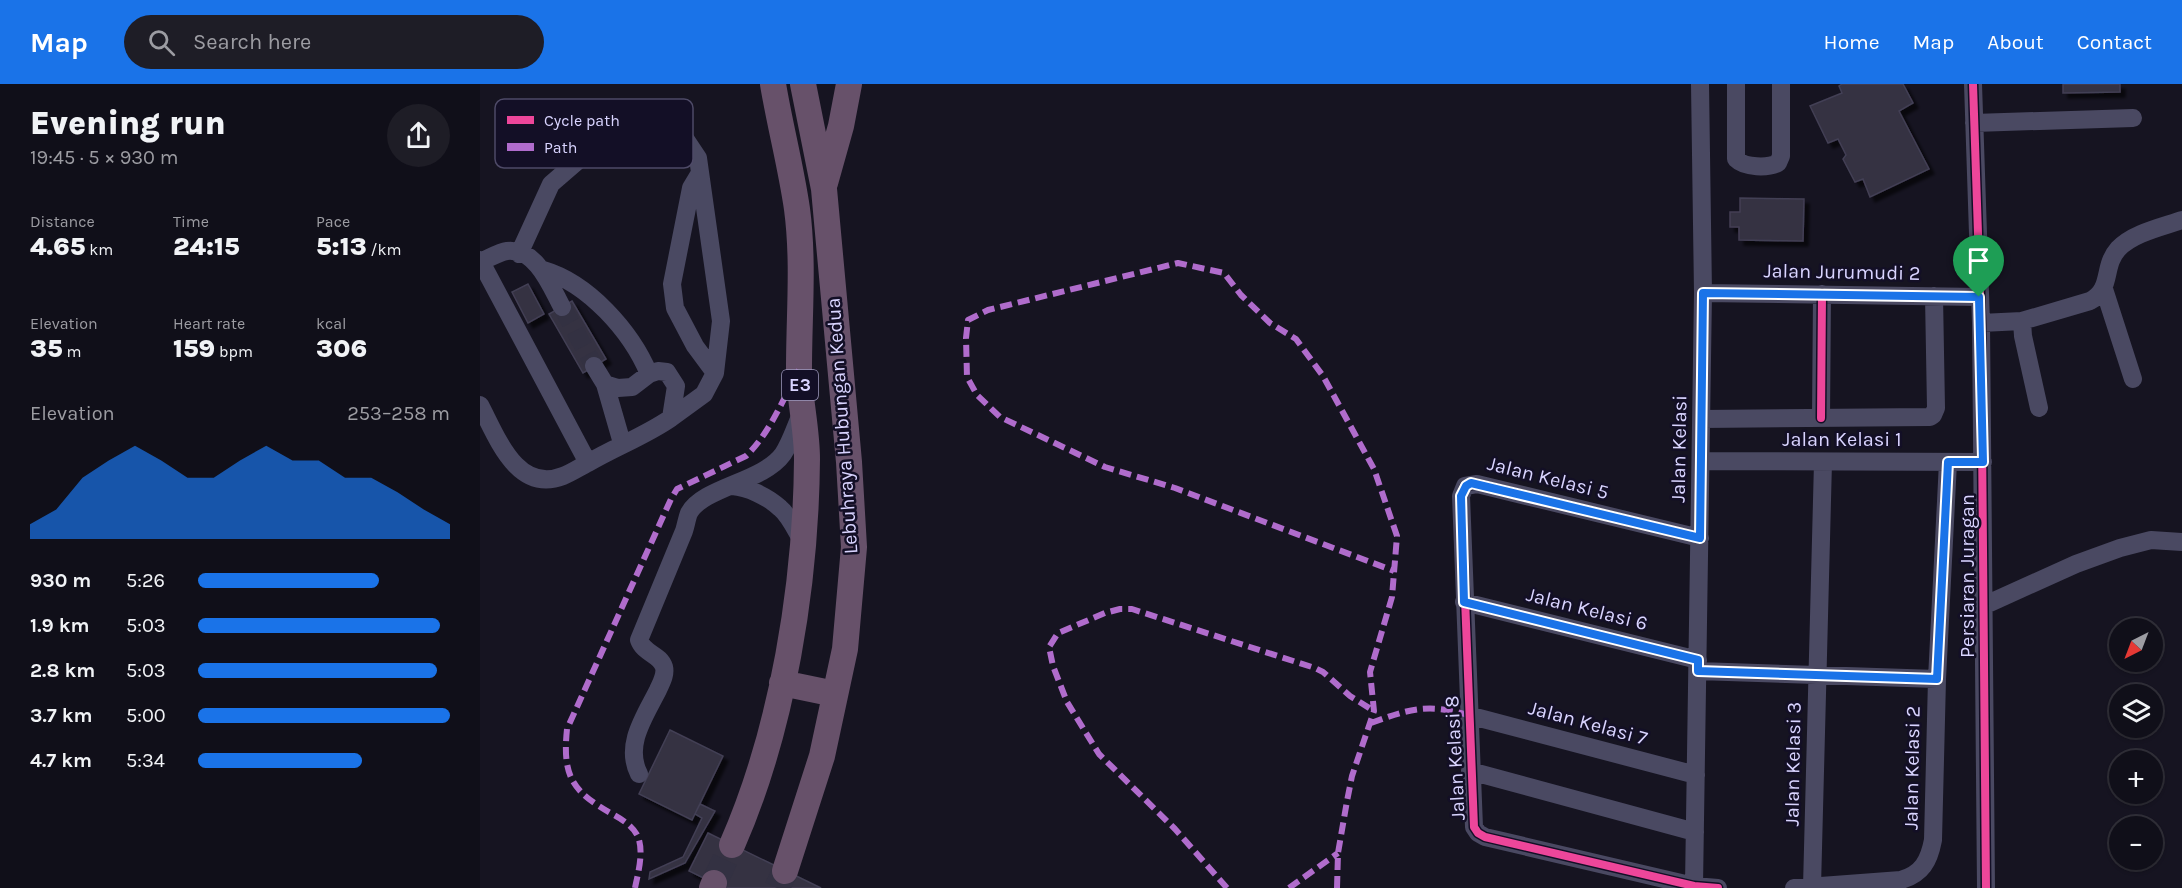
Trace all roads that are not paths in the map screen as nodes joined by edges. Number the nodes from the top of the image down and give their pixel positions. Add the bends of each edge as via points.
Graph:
1 (760, 84) edge
2 (773, 84) edge
3 (802, 84) edge
4 (849, 84) edge
5 (1700, 84) edge
6 (1736, 84) edge
7 (1781, 84) edge
8 (1973, 84) edge
9 (2133, 118) dead end
10 (1974, 123) junction
11 (784, 149) junction
12 (693, 150) edge
13 (570, 168) edge
14 (700, 173) junction
15 (824, 189) junction
16 (2182, 220) edge
17 (519, 254) junction
18 (480, 262) edge
19 (543, 270) junction
20 (2104, 289) junction
21 (1703, 293) junction
22 (1822, 294) junction
23 (1934, 296) junction
24 (1979, 297) junction
25 (562, 307) tunnel mouth
26 (2022, 321) junction
27 (1981, 323) junction
28 (594, 366) tunnel mouth
29 (715, 373) junction
30 (649, 374) junction
31 (2133, 379) dead end
32 (604, 384) junction
33 (480, 405) edge
34 (2039, 408) dead end
35 (803, 411) junction
36 (671, 418) junction
37 (1821, 418) junction
38 (1702, 419) junction
39 (622, 443) junction
40 (1701, 461) junction
41 (1823, 462) junction
42 (1948, 462) junction
43 (1983, 462) junction
44 (588, 463) junction
45 (732, 486) junction
46 (1700, 538) junction
47 (2182, 542) edge
48 (804, 544) junction
49 (1464, 602) junction
50 (1983, 606) junction
51 (1698, 666) junction
52 (1817, 675) junction
53 (1937, 679) junction
54 (782, 683) junction
55 (835, 694) junction
56 (1468, 715) junction
57 (1470, 771) junction
58 (639, 774) dead end
59 (1696, 775) junction
60 (1695, 832) junction
61 (732, 845) tunnel mouth
62 (785, 870) tunnel mouth
63 (1694, 886) junction
64 (1803, 887) edge
65 (1718, 888) edge
66 (1986, 888) edge

1 - 11 highway
2 - 11 highway, Lebuhraya Hubungan Kedua / E3
3 - 15 highway, Lebuhraya Hubungan Kedua / E3
4 - 15 highway
5 - 21 street, Jalan Kelasi
6 - 7 street via 1736,159 1742,165 1775,165 1780,160
8 - 10 street, Persiaran Juragan
9 - 10 street
10 - 24 street, Persiaran Juragan
11 - 35 highway, Lebuhraya Hubungan Kedua / E3 via 797,209 801,263 799,370
12 - 14 street
13 - 17 street via 551,184
14 - 29 street via 721,321
14 - 29 street via 690,188 672,284 675,308
15 - 55 highway, Lebuhraya Hubungan Kedua / E3 via 854,547 845,649
16 - 20 street via 2138,236 2116,251
17 - 18 street via 508,251
17 - 19 street
18 - 44 street
19 - 25 street
19 - 30 street via 566,279 607,312 632,342
20 - 26 street via 2097,297 2077,306
20 - 31 street
21 - 22 street, Jalan Jurumudi 2
21 - 38 street, Jalan Kelasi
22 - 23 street, Jalan Jurumudi 2
22 - 37 street
23 - 24 street, Jalan Jurumudi 2
23 - 37 street via 1933,415
24 - 27 street, Persiaran Juragan
26 - 27 street
26 - 34 street
27 - 43 street, Persiaran Juragan
28 - 32 street
29 - 36 street via 704,394
30 - 32 street via 632,387
30 - 36 street via 667,372 676,386
32 - 39 street
33 - 44 street via 508,458 522,472 550,480
35 - 45 street via 783,454 763,471
35 - 48 highway, Lebuhraya Hubungan Kedua / E3 via 807,456
36 - 39 street
37 - 38 street
38 - 40 street, Jalan Kelasi
39 - 44 street
40 - 41 street, Jalan Kelasi 1
40 - 46 street, Jalan Kelasi
41 - 42 street, Jalan Kelasi 1
41 - 52 street, Jalan Kelasi 3
42 - 43 street, Jalan Kelasi 1
42 - 53 street, Jalan Kelasi 2
43 - 50 street, Persiaran Juragan
45 - 48 street via 765,497 781,508
45 - 58 street via 700,500 690,512 639,640 664,667 663,678 635,737 634,764
46 - 49 street, Jalan Kelasi 5 via 1471,483 1461,496
46 - 51 street, Jalan Kelasi
47 - 50 street via 2151,540 2120,548
48 - 54 highway, Lebuhraya Hubungan Kedua / E3
49 - 51 street, Jalan Kelasi 6
49 - 56 street, Jalan Kelasi 8
50 - 66 street, Persiaran Juragan
51 - 52 street, Jalan Kelasi 6
51 - 59 street, Jalan Kelasi
52 - 53 street, Jalan Kelasi 6
52 - 64 street, Jalan Kelasi 3
53 - 64 street, Jalan Kelasi 2 via 1933,840 1924,867 1914,877 1901,880
54 - 55 highway
54 - 61 highway, Lebuhraya Hubungan Kedua / E3 via 748,808
55 - 62 highway, Lebuhraya Hubungan Kedua / E3 via 822,756
56 - 57 street, Jalan Kelasi 8
56 - 59 street, Jalan Kelasi 7
57 - 60 street
57 - 63 street, Jalan Kelasi 8 via 1472,820 1478,833 1485,837
59 - 60 street, Jalan Kelasi
60 - 63 street, Jalan Kelasi
63 - 65 street

